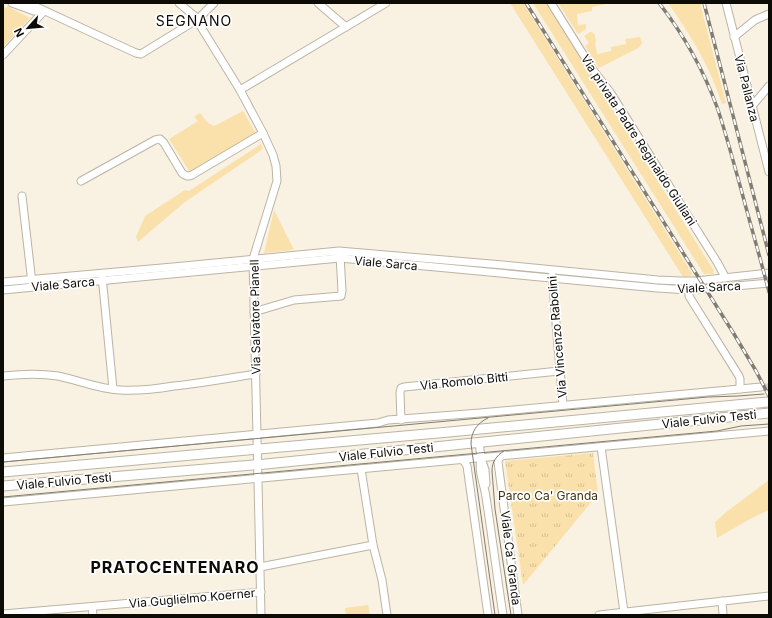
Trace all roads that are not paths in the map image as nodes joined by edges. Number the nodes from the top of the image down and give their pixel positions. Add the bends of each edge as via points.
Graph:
1 (12, 3) edge
2 (28, 3) edge
3 (179, 3) edge
4 (214, 3) edge
5 (318, 3) edge
6 (386, 3) edge
7 (551, 3) edge
8 (726, 3) edge
9 (20, 4) edge
10 (44, 11) junction
11 (769, 14) edge
12 (198, 19) junction
13 (346, 27) junction
14 (734, 36) junction
15 (3, 55) edge
16 (769, 86) edge
17 (240, 90) junction
18 (752, 106) junction
19 (263, 132) junction
20 (769, 172) edge
21 (82, 181) dead end
22 (22, 196) dead end
23 (340, 255) junction
24 (253, 259) junction
25 (253, 267) junction
26 (552, 270) junction
27 (102, 273) junction
28 (769, 273) edge
29 (552, 278) junction
30 (725, 278) junction
31 (32, 279) junction
32 (102, 281) junction
33 (3, 282) edge
34 (769, 283) edge
35 (33, 287) junction
36 (3, 290) edge
37 (689, 290) junction
38 (254, 312) junction
39 (560, 371) junction
40 (256, 374) junction
41 (3, 376) edge
42 (761, 387) tunnel mouth
43 (113, 389) junction
44 (740, 389) junction
45 (768, 402) edge
46 (563, 405) junction
47 (769, 413) edge
48 (401, 420) junction
49 (478, 429) junction
50 (769, 431) edge
51 (257, 434) junction
52 (479, 442) junction
53 (601, 447) junction
54 (258, 449) junction
55 (504, 455) junction
56 (3, 458) edge
57 (481, 458) junction
58 (462, 460) junction
59 (258, 465) junction
60 (361, 469) junction
61 (3, 472) edge
62 (258, 478) junction
63 (3, 486) edge
64 (3, 502) edge
65 (373, 546) junction
66 (260, 567) junction
67 (261, 592) junction
68 (769, 596) edge
69 (722, 601) junction
70 (92, 607) junction
71 (624, 612) junction
72 (3, 614) edge
73 (93, 615) edge
74 (261, 615) edge
75 (387, 615) edge
76 (488, 615) edge
77 (503, 615) edge
78 (518, 615) edge
79 (599, 615) edge
80 (724, 615) edge

1 - 9 street
2 - 10 street
3 - 12 street
4 - 12 street
5 - 13 street
6 - 13 street
7 - 30 street, Via privata Padre Reginaldo Giuliani via 593,70 610,92
8 - 14 street, Via Pallanza
9 - 10 street via 34,11
10 - 12 street via 141,54
10 - 15 street
11 - 14 street via 755,20
12 - 17 street, Via Salvatore Pianell
13 - 17 street
14 - 18 street, Via Pallanza
16 - 18 street
17 - 19 street, Via Salvatore Pianell
18 - 20 street, Via Pallanza
19 - 21 street via 192,175 186,176 182,173 164,143 155,140
19 - 24 street, Via Salvatore Pianell via 273,155 277,181
22 - 31 street
23 - 24 street, Viale Sarca
23 - 25 street, Viale Sarca
23 - 26 street, Viale Sarca
23 - 29 street, Viale Sarca
23 - 38 street via 340,296 294,300
24 - 25 street, Via Salvatore Pianell
24 - 27 street, Viale Sarca
25 - 32 street, Viale Sarca
25 - 38 street, Via Salvatore Pianell
26 - 29 street, Via Vincenzo Rabolini
26 - 30 street, Viale Sarca via 658,280
27 - 31 street, Viale Sarca
27 - 32 street
28 - 30 street, Viale Sarca
29 - 37 street, Viale Sarca
29 - 39 street, Via Vincenzo Rabolini
31 - 33 street, Viale Sarca
31 - 35 street
32 - 35 street, Viale Sarca
32 - 43 street
34 - 37 street, Viale Sarca
35 - 36 street, Viale Sarca
37 - 44 street via 689,296 739,376
38 - 40 street, Via Salvatore Pianell
39 - 46 street, Via Vincenzo Rabolini
39 - 48 street, Via Romolo Bitti via 402,388
40 - 43 street via 157,388
40 - 51 street, Via Salvatore Pianell
41 - 43 street via 46,375
42 - 44 street
44 - 46 street
45 - 49 main road, Viale Fulvio Testi
46 - 48 street
47 - 52 main road, Viale Fulvio Testi
48 - 51 street
49 - 52 main road, Viale Ca' Granda
49 - 54 main road, Viale Fulvio Testi
50 - 53 street, Viale Fulvio Testi
51 - 54 street, Via Salvatore Pianell
51 - 56 street
52 - 57 street, Viale Ca' Granda
52 - 59 main road, Viale Fulvio Testi
53 - 55 street, Viale Fulvio Testi
53 - 71 street
54 - 59 street, Via Salvatore Pianell
54 - 61 main road, Viale Fulvio Testi
55 - 57 street, Viale Fulvio Testi
55 - 78 street, Viale Ca' Granda via 498,462
57 - 58 street, Viale Fulvio Testi
57 - 77 street, Viale Ca' Granda via 480,470 486,494
58 - 60 street, Viale Fulvio Testi
58 - 76 street via 467,466
59 - 62 street, Via Salvatore Pianell
59 - 63 main road, Viale Fulvio Testi
60 - 62 street, Viale Fulvio Testi
60 - 65 street
62 - 64 street, Viale Fulvio Testi
62 - 66 street, Via Salvatore Pianell
65 - 66 street
65 - 75 street via 382,580
66 - 67 street, Via Salvatore Pianell
67 - 70 street, Via Guglielmo Koerner
67 - 74 street, Via Salvatore Pianell
68 - 69 street
69 - 71 street
69 - 80 street
70 - 72 street, Via Guglielmo Koerner
70 - 73 street
71 - 79 street

